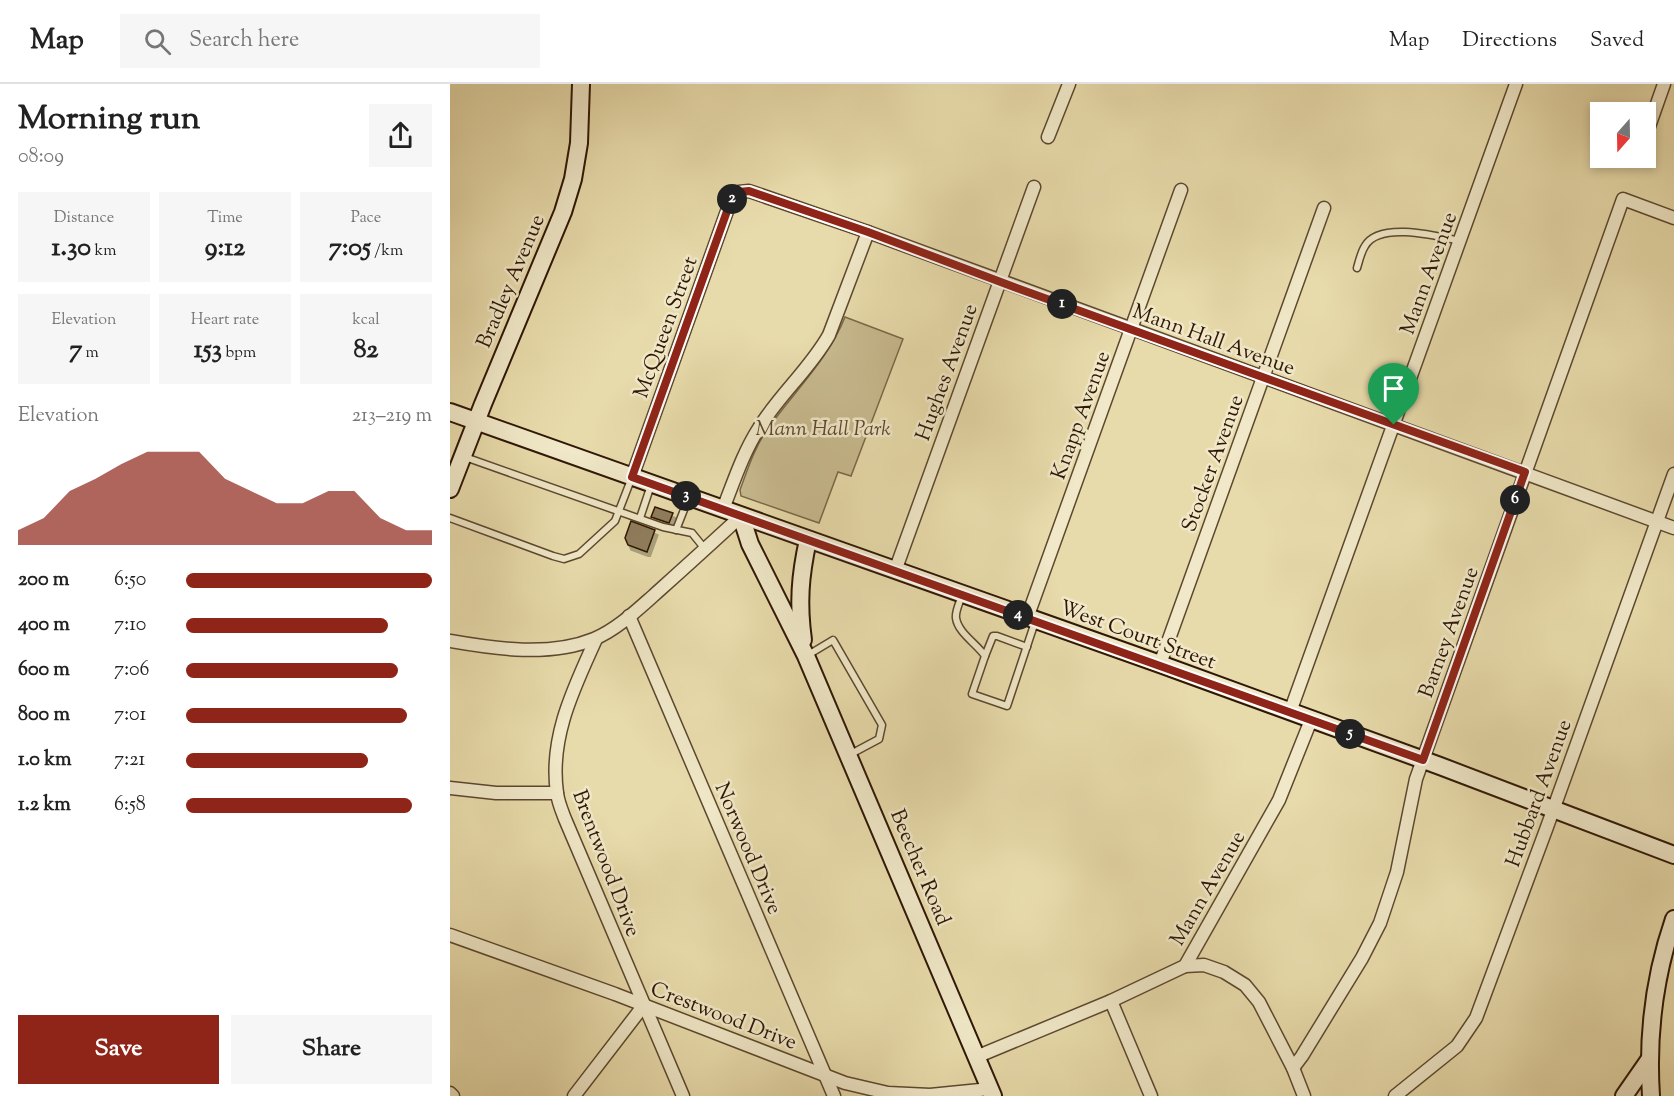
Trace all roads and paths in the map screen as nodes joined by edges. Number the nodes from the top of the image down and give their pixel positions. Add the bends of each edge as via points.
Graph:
1 (581, 84) edge
2 (1069, 84) edge
3 (1516, 84) edge
4 (1664, 84) edge
5 (1656, 107) edge
6 (1048, 137) dead end
7 (1034, 187) dead end
8 (1182, 190) dead end
9 (739, 192) joint
10 (1324, 208) dead end
11 (1674, 218) edge
12 (868, 232) junction
13 (1461, 241) junction
14 (1357, 268) dead end
15 (999, 281) junction
16 (1132, 330) junction
17 (1263, 377) junction
18 (450, 412) edge
19 (476, 421) junction
20 (1394, 425) junction
21 (462, 456) junction
22 (1525, 472) junction
23 (1674, 474) edge
24 (632, 477) junction
25 (651, 484) junction
26 (450, 489) edge
27 (689, 497) junction
28 (723, 509) junction
29 (619, 510) junction
30 (741, 516) junction
31 (450, 518) edge
32 (640, 518) junction
33 (1657, 521) junction
34 (1674, 528) edge
35 (676, 530) junction
36 (808, 540) junction
37 (705, 549) junction
38 (895, 571) junction
39 (962, 595) junction
40 (629, 616) junction
41 (1031, 620) junction
42 (596, 639) junction
43 (450, 641) edge
44 (1027, 647) junction
45 (806, 656) junction
46 (985, 656) junction
47 (1160, 664) junction
48 (1290, 712) junction
49 (1311, 720) junction
50 (849, 755) junction
51 (1423, 760) junction
52 (450, 789) edge
53 (557, 793) junction
54 (1552, 810) junction
55 (1674, 855) edge
56 (1674, 919) edge
57 (450, 934) edge
58 (1185, 966) junction
59 (1111, 1001) junction
60 (644, 1005) junction
61 (976, 1057) junction
62 (1648, 1060) junction
63 (1293, 1068) junction
64 (825, 1075) junction
65 (450, 1093) edge
66 (992, 1093) edge
67 (453, 1096) edge
68 (574, 1096) edge
69 (683, 1096) edge
70 (834, 1096) edge
71 (1151, 1096) edge
72 (1304, 1096) edge
73 (1395, 1096) edge
74 (1624, 1096) edge
75 (1652, 1096) edge

1 - 19 street, Bradley Avenue via 579,143 563,212
2 - 6 street
3 - 13 street, Mann Avenue
4 - 5 street
7 - 15 street, Hughes Avenue
8 - 16 street, Knapp Avenue
9 - 12 street, Mann Hall Avenue via 764,195
9 - 24 street, McQueen Street via 731,200
10 - 17 street, Stocker Avenue
11 - 22 street, Barney Avenue via 1623,199
12 - 15 street, Mann Hall Avenue
12 - 28 street via 829,335 760,426
13 - 14 lane via 1426,234 1376,235 1365,244
13 - 20 street, Mann Avenue
15 - 16 street, Mann Hall Avenue
15 - 38 street, Hughes Avenue
16 - 17 street, Mann Hall Avenue
16 - 41 street, Knapp Avenue
17 - 20 street, Mann Hall Avenue
17 - 47 street, Stocker Avenue
18 - 19 street, West Court Street
19 - 21 street, Bradley Avenue
19 - 24 street, West Court Street
20 - 22 street, Mann Hall Avenue
20 - 48 street, Mann Avenue
21 - 26 street, Bradley Avenue
21 - 29 lane
22 - 33 street, Mann Hall Avenue
22 - 51 street, Barney Avenue
23 - 33 street, Hubbard Avenue
24 - 25 street, West Court Street
24 - 29 lane
25 - 27 street, West Court Street
25 - 32 lane
27 - 28 street, West Court Street
27 - 35 lane
28 - 30 street, West Court Street
29 - 31 lane via 615,521 592,543 579,554 564,559
29 - 32 lane
30 - 36 street, West Court Street
30 - 37 street
30 - 45 street, Beecher Road via 750,544
32 - 35 lane
33 - 34 street, Mann Hall Avenue
33 - 54 street, Hubbard Avenue
35 - 37 lane via 692,533
36 - 38 street, West Court Street
36 - 45 street, Beecher Road via 799,603
37 - 40 street
38 - 39 street, West Court Street
39 - 41 street, West Court Street
39 - 46 lane via 956,618 959,627
40 - 42 street
40 - 64 street, Norwood Drive
41 - 44 lane
41 - 47 street, West Court Street
42 - 43 street via 530,650
42 - 53 street, Brentwood Drive via 561,722
44 - 46 lane via 993,636
44 - 46 lane via 1007,706 972,694
45 - 50 street, Beecher Road
45 - 50 lane via 833,640 882,725 879,740
47 - 48 street, West Court Street
48 - 49 street, West Court Street
49 - 51 street, West Court Street
49 - 58 street, Mann Avenue via 1279,800
50 - 61 street, Beecher Road
51 - 54 street, West Court Street
51 - 63 street, Barney Avenue via 1397,872 1380,923
52 - 53 street
53 - 60 street, Brentwood Drive
54 - 55 street, West Court Street
54 - 73 street, Hubbard Avenue via 1476,1018 1457,1046
56 - 62 street via 1657,979
57 - 60 street, Crestwood Drive
58 - 59 street, Mann Avenue
58 - 63 street via 1204,965 1245,985 1259,1002
59 - 61 street, Mann Avenue
59 - 71 street
60 - 64 street, Crestwood Drive
60 - 68 street
60 - 69 street, Brentwood Drive
61 - 66 street, Beecher Road
62 - 74 street
62 - 75 street
63 - 72 street
64 - 66 street, Crestwood Drive via 888,1093
64 - 70 street, Norwood Drive
65 - 67 street

